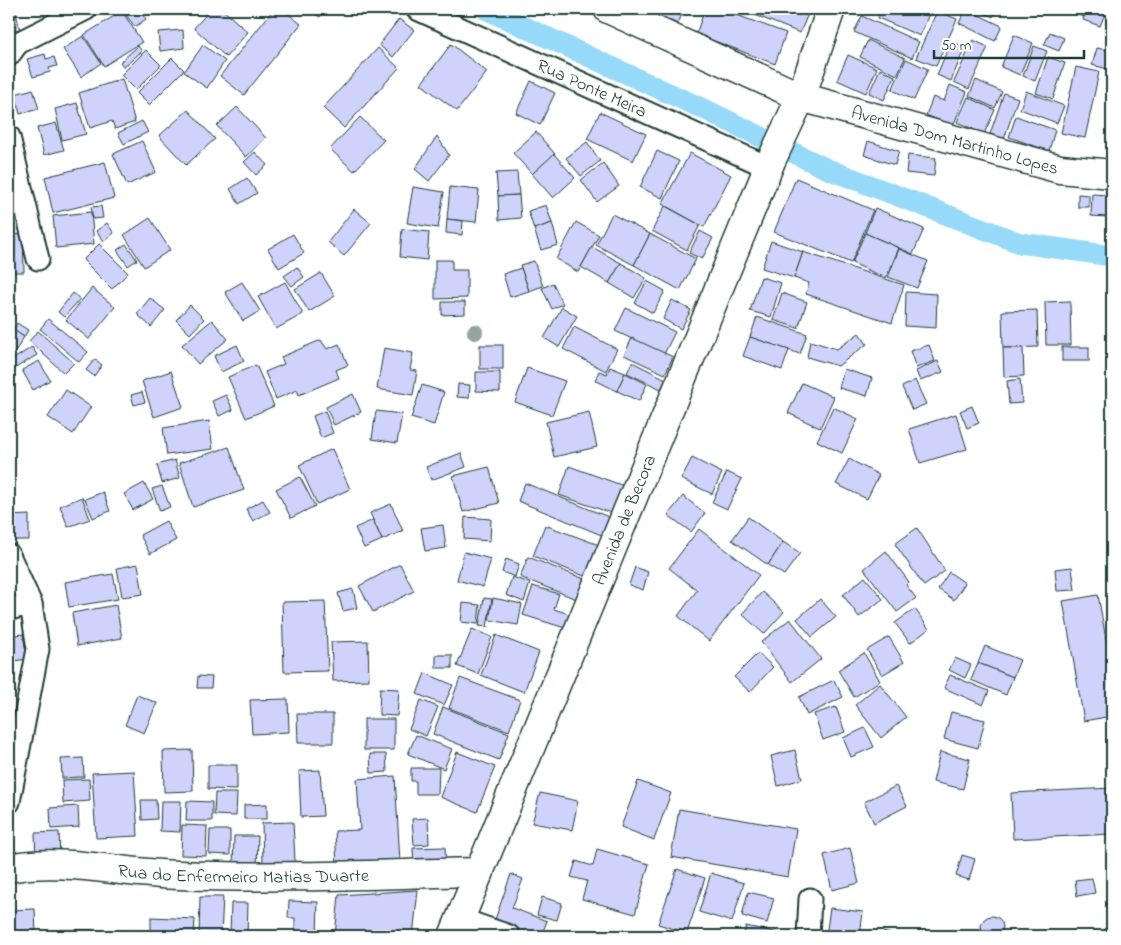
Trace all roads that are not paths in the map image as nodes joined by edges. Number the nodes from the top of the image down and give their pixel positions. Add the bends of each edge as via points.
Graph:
1 (86, 9) edge
2 (417, 9) edge
3 (608, 9) edge
4 (831, 9) edge
5 (9, 55) edge
6 (799, 100) junction
7 (9, 137) edge
8 (769, 164) junction
9 (1112, 174) edge
10 (38, 259) dead end
11 (9, 555) edge
12 (31, 604) junction
13 (9, 609) edge
14 (9, 802) edge
15 (9, 868) edge
16 (480, 872) junction
17 (810, 899) dead end
18 (456, 928) edge
19 (509, 936) edge
20 (808, 936) edge

1 - 5 street via 18,43
2 - 8 street, Rua Ponte Meira
3 - 6 main road, Avenida Dom Martinho Lopes
4 - 6 main road, Avenida de Becora
6 - 8 main road, Avenida de Becora
6 - 9 main road, Avenida Dom Martinho Lopes via 1060,169
7 - 10 street
8 - 16 main road, Avenida de Becora
11 - 12 street
12 - 13 street
12 - 14 street via 38,649
15 - 16 main road, Rua do Enfermeiro Matias Duarte via 22,865 178,875 308,877
16 - 18 main road, Avenida de Becora
17 - 20 street
18 - 19 street

